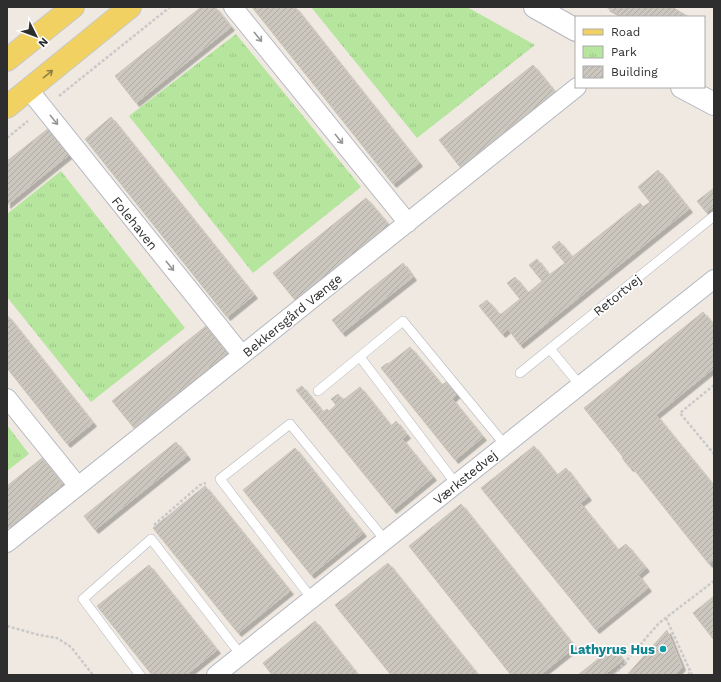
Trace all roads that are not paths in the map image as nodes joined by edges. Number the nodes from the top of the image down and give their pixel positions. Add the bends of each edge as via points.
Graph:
1 (73, 7) edge
2 (130, 7) edge
3 (233, 7) edge
4 (535, 7) edge
5 (575, 29) edge
6 (7, 60) edge
7 (576, 88) edge
8 (684, 88) edge
9 (29, 90) junction
10 (714, 104) edge
11 (7, 107) edge
12 (714, 216) edge
13 (408, 223) junction
14 (714, 280) edge
15 (550, 349) junction
16 (242, 356) junction
17 (360, 357) junction
18 (520, 373) dead end
19 (580, 385) junction
20 (318, 391) dead end
21 (7, 398) edge
22 (505, 445) junction
23 (456, 484) junction
24 (78, 486) junction
25 (385, 540) junction
26 (7, 543) edge
27 (312, 599) junction
28 (241, 655) junction
29 (140, 675) edge
30 (216, 675) edge

1 - 6 main road
9 -> 2 main road
3 -> 13 street
4 - 5 street
7 - 13 street, Bekkersgård Vænge
8 - 10 street
9 - 11 main road
9 -> 16 street, Folehaven
12 - 15 lane, Retortvej
13 - 16 street, Bekkersgård Vænge
14 - 19 street, Værkstedvej
15 - 18 lane, Retortvej
15 - 19 lane
16 - 24 street, Bekkersgård Vænge
17 - 20 lane
17 - 22 lane via 404,321
17 - 23 lane
19 - 22 street, Værkstedvej
21 - 24 street
22 - 23 street, Værkstedvej
23 - 25 street, Værkstedvej
24 - 26 street, Bekkersgård Vænge
25 - 27 street, Værkstedvej
25 - 27 lane via 290,424 220,479
27 - 28 street, Værkstedvej
28 - 29 lane via 151,539 83,598
28 - 30 street, Værkstedvej

